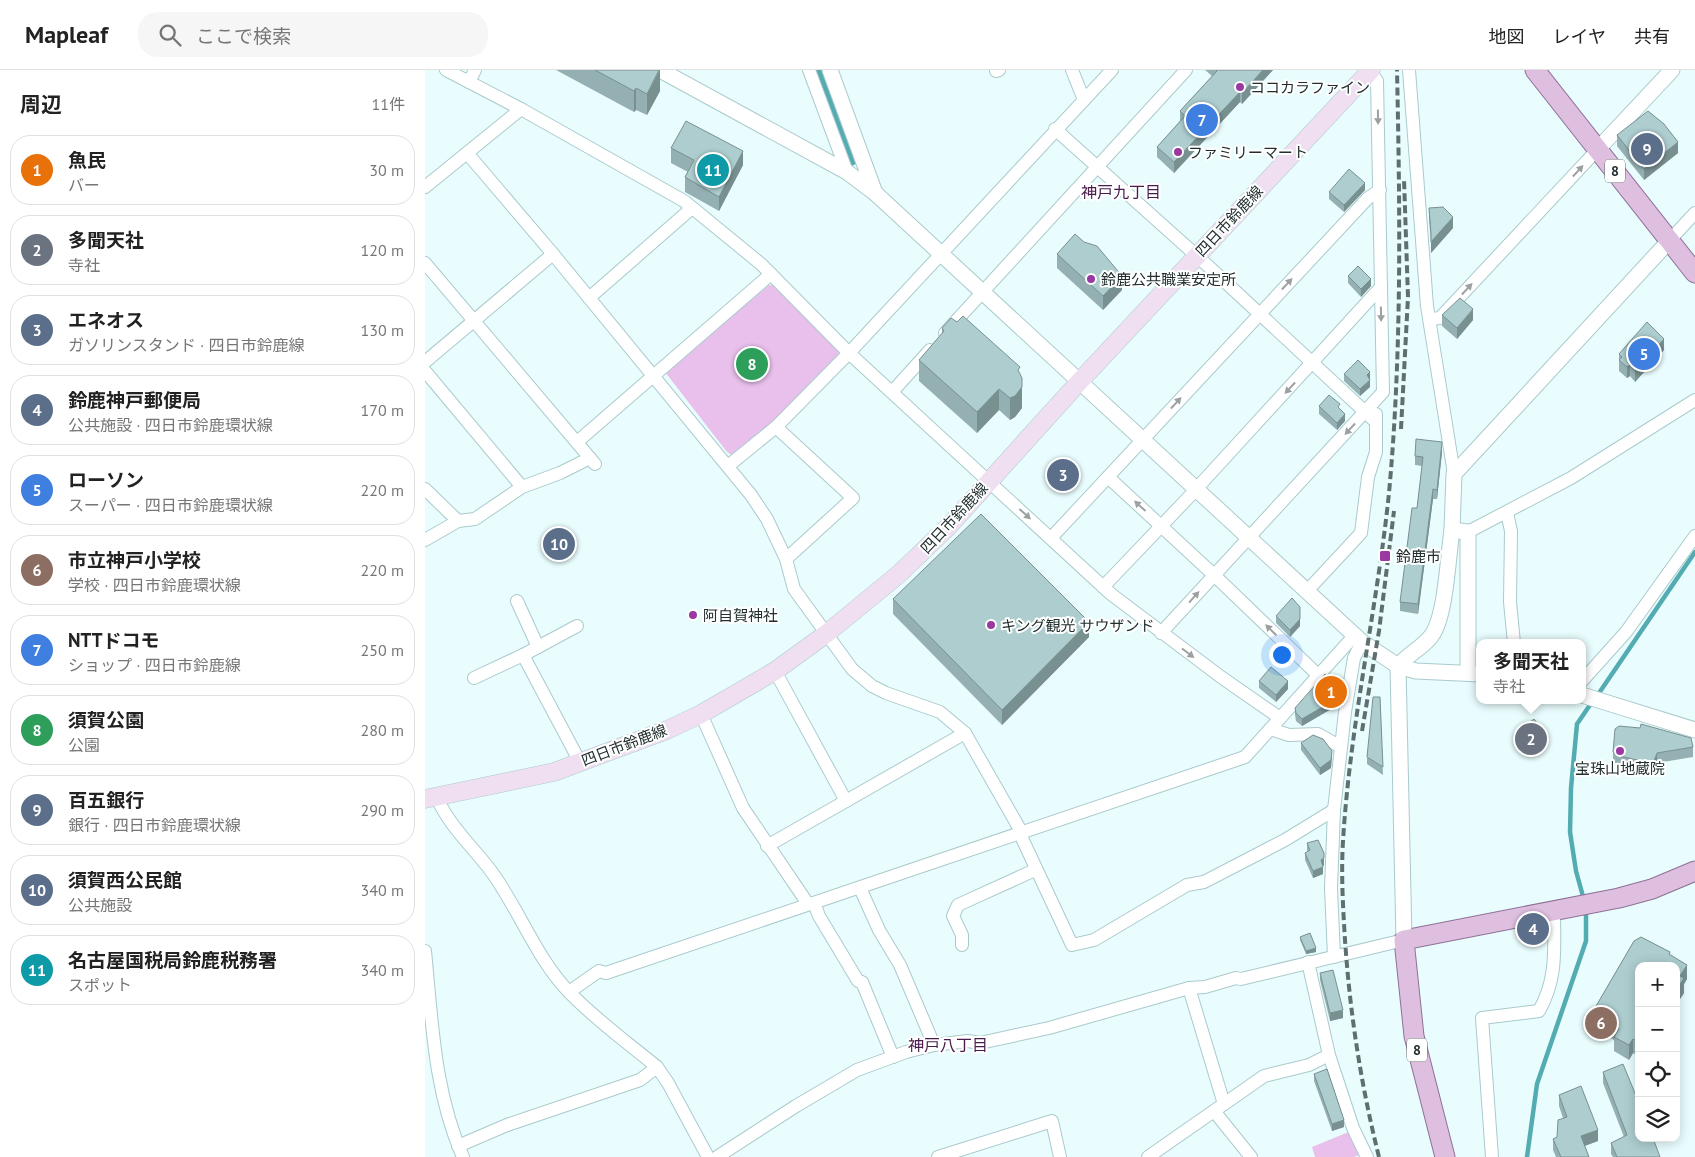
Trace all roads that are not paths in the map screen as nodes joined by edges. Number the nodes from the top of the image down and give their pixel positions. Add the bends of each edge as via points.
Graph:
1 (446, 70) edge
2 (475, 70) edge
3 (660, 70) edge
4 (809, 70) edge
5 (830, 70) edge
6 (1072, 70) edge
7 (1112, 70) edge
8 (1186, 70) edge
9 (1370, 70) edge
10 (1409, 70) edge
11 (1535, 70) edge
12 (1672, 70) edge
13 (469, 82) junction
14 (1084, 100) junction
15 (521, 108) junction
16 (1055, 129) junction
17 (1598, 149) junction
18 (467, 154) junction
19 (1096, 167) junction
20 (847, 172) junction
21 (425, 187) edge
22 (1380, 190) junction
23 (875, 193) junction
24 (692, 208) junction
25 (1695, 213) edge
26 (1669, 241) junction
27 (553, 254) junction
28 (940, 254) junction
29 (1197, 255) junction
30 (425, 262) edge
31 (771, 274) junction
32 (1695, 274) edge
33 (1381, 287) junction
34 (982, 292) junction
35 (589, 298) junction
36 (1259, 314) junction
37 (1431, 320) junction
38 (473, 322) junction
39 (849, 353) junction
40 (425, 362) edge
41 (1313, 362) junction
42 (425, 371) edge
43 (654, 376) junction
44 (1080, 381) junction
45 (892, 392) junction
46 (1695, 400) edge
47 (1375, 401) junction
48 (1366, 412) junction
49 (1376, 422) junction
50 (776, 427) junction
51 (1143, 439) junction
52 (577, 442) junction
53 (728, 466) junction
54 (1454, 474) junction
55 (1108, 477) junction
56 (989, 481) junction
57 (522, 487) junction
58 (425, 489) edge
59 (1197, 489) junction
60 (1507, 513) junction
61 (458, 521) junction
62 (1161, 526) junction
63 (1452, 530) junction
64 (1468, 532) junction
65 (1695, 536) edge
66 (1248, 537) junction
67 (1051, 538) junction
68 (425, 540) edge
69 (786, 559) junction
70 (1214, 574) junction
71 (1103, 587) junction
72 (1307, 591) junction
73 (517, 601) dead end
74 (577, 626) dead end
75 (1161, 633) junction
76 (826, 634) junction
77 (1358, 639) junction
78 (1514, 639) edge
79 (537, 647) junction
80 (523, 655) junction
81 (1398, 666) junction
82 (775, 671) junction
83 (1474, 674) edge
84 (1319, 676) junction
85 (1586, 677) edge
86 (474, 678) dead end
87 (1586, 696) edge
88 (701, 714) junction
89 (1280, 718) junction
90 (1270, 729) junction
91 (1695, 730) edge
92 (965, 733) junction
93 (1341, 747) junction
94 (580, 762) junction
95 (431, 798) edge
96 (846, 801) junction
97 (1334, 810) junction
98 (1021, 834) junction
99 (767, 846) junction
100 (1035, 870) junction
101 (1695, 871) edge
102 (860, 888) junction
103 (811, 903) junction
104 (1560, 909) junction
105 (1404, 940) junction
106 (962, 945) dead end
107 (425, 951) edge
108 (1334, 957) junction
109 (1308, 962) junction
110 (1189, 988) junction
111 (569, 992) junction
112 (934, 1045) junction
113 (1329, 1055) junction
114 (893, 1057) junction
115 (657, 1067) junction
116 (1219, 1108) junction
117 (460, 1152) edge
118 (708, 1157) edge
119 (717, 1157) edge
120 (938, 1157) edge
121 (1061, 1157) edge
122 (1150, 1157) edge
123 (1251, 1157) edge
124 (1367, 1157) edge
125 (1445, 1157) edge
126 (1492, 1157) edge

1 - 13 street
2 - 13 street
3 - 20 street
4 - 20 street
5 - 23 street
6 - 14 street
7 - 14 street
8 - 19 street
9 -> 22 street via 1377,81
9 - 29 main road, 四日市鈴鹿線
10 - 37 street via 1422,254
11 - 17 main road, 8
12 - 17 street
13 - 15 street
14 - 16 street
15 - 18 street
15 - 24 street
16 - 19 street
16 - 28 street
17 - 26 main road, 8
37 -> 17 street via 1440,318
18 - 21 street
18 - 27 street
19 - 29 street
19 - 34 street
20 - 23 street
22 - 33 street
36 -> 22 street via 1368,198
23 - 28 street
24 - 31 street
24 - 35 street
25 - 26 street
26 - 32 main road, 8
26 - 54 street
27 - 35 street
27 - 38 street
28 - 34 street
28 - 39 street
29 - 36 street
29 - 44 main road, 四日市鈴鹿線
30 - 38 street
31 - 39 street
31 - 43 street
33 - 41 street
33 -> 47 street via 1383,392
34 - 44 street
34 - 45 street
35 - 43 street
36 - 41 street
51 -> 36 street
37 - 54 street
38 - 40 street
38 - 52 street
39 - 45 street
39 - 50 street
41 - 48 street
41 -> 59 street
42 - 57 street
43 - 52 street
43 - 53 street
44 - 51 street
44 - 56 main road, 四日市鈴鹿線
45 - 56 street
46 - 60 street via 1571,478
47 - 48 street
47 - 49 street
48 - 49 street
48 -> 66 street
49 - 72 street via 1376,452 1368,477 1361,532
50 - 53 street
50 - 69 street via 853,498
51 - 55 street
51 - 59 street
52 - 57 street via 592,461
53 - 69 street via 767,519
54 - 63 street
62 -> 55 street
55 - 67 street
56 -> 67 street
56 - 76 main road, 四日市鈴鹿線 via 927,548
57 - 61 street via 475,519
58 - 61 street
59 - 62 street
59 - 66 street
60 - 64 street
60 - 78 street via 1511,531 1509,602
61 - 68 street
62 - 70 street
62 - 71 street
63 - 64 street
63 - 81 street via 1439,624 1429,640 1406,656
64 - 83 street
65 - 85 street via 1627,632
66 - 70 street
66 - 72 street
67 - 71 street
69 - 76 street via 795,589
75 -> 70 street
84 -> 70 street
71 - 75 street
72 - 77 street
73 - 79 street
74 - 79 street
75 -> 89 street
76 - 82 main road, 四日市鈴鹿線
76 - 92 street via 852,669 872,686 940,712
77 - 81 street
77 - 84 street
77 - 93 street
79 - 80 street
80 - 86 street
80 - 94 street
81 - 83 street via 1416,671
81 - 105 street
82 - 88 main road, 四日市鈴鹿線
82 - 96 street
84 - 89 street
87 - 91 street
88 - 94 main road, 四日市鈴鹿線
88 - 99 street via 743,808
89 - 90 street
90 - 93 street via 1289,735 1318,734
90 - 98 street via 1245,757
92 - 96 street
92 - 98 street
93 - 97 street
94 - 95 main road, 四日市鈴鹿線 via 554,772
95 - 111 street via 492,872
96 - 99 street
97 - 100 street via 1285,840 1204,882 1187,885 1123,924 1080,945 1072,945
97 - 108 street via 1331,880
98 - 100 street
98 - 102 street
99 - 103 street
100 - 106 street via 958,905 953,916 962,935
101 - 104 main road via 1652,889
102 - 103 street
102 - 112 street via 879,930 900,965
103 - 111 street via 605,973 599,971
103 - 114 street via 858,981 862,982
104 - 105 main road
104 - 126 street via 1555,970 1539,1011 1482,1018
105 - 108 street
105 - 125 main road, 8 via 1414,1036
107 - 117 street via 439,1084
108 - 109 street
109 - 110 street via 1221,984
109 - 113 street
110 - 112 street via 1049,1028 989,1041
110 - 116 street
111 - 115 street
112 - 114 street
113 - 116 street via 1309,1065 1264,1076
113 - 124 street via 1353,1128
114 - 119 street via 850,1075 795,1106
115 - 117 street via 640,1080 507,1125
115 - 118 street
116 - 122 street
116 - 123 street
120 - 121 street via 1052,1121

